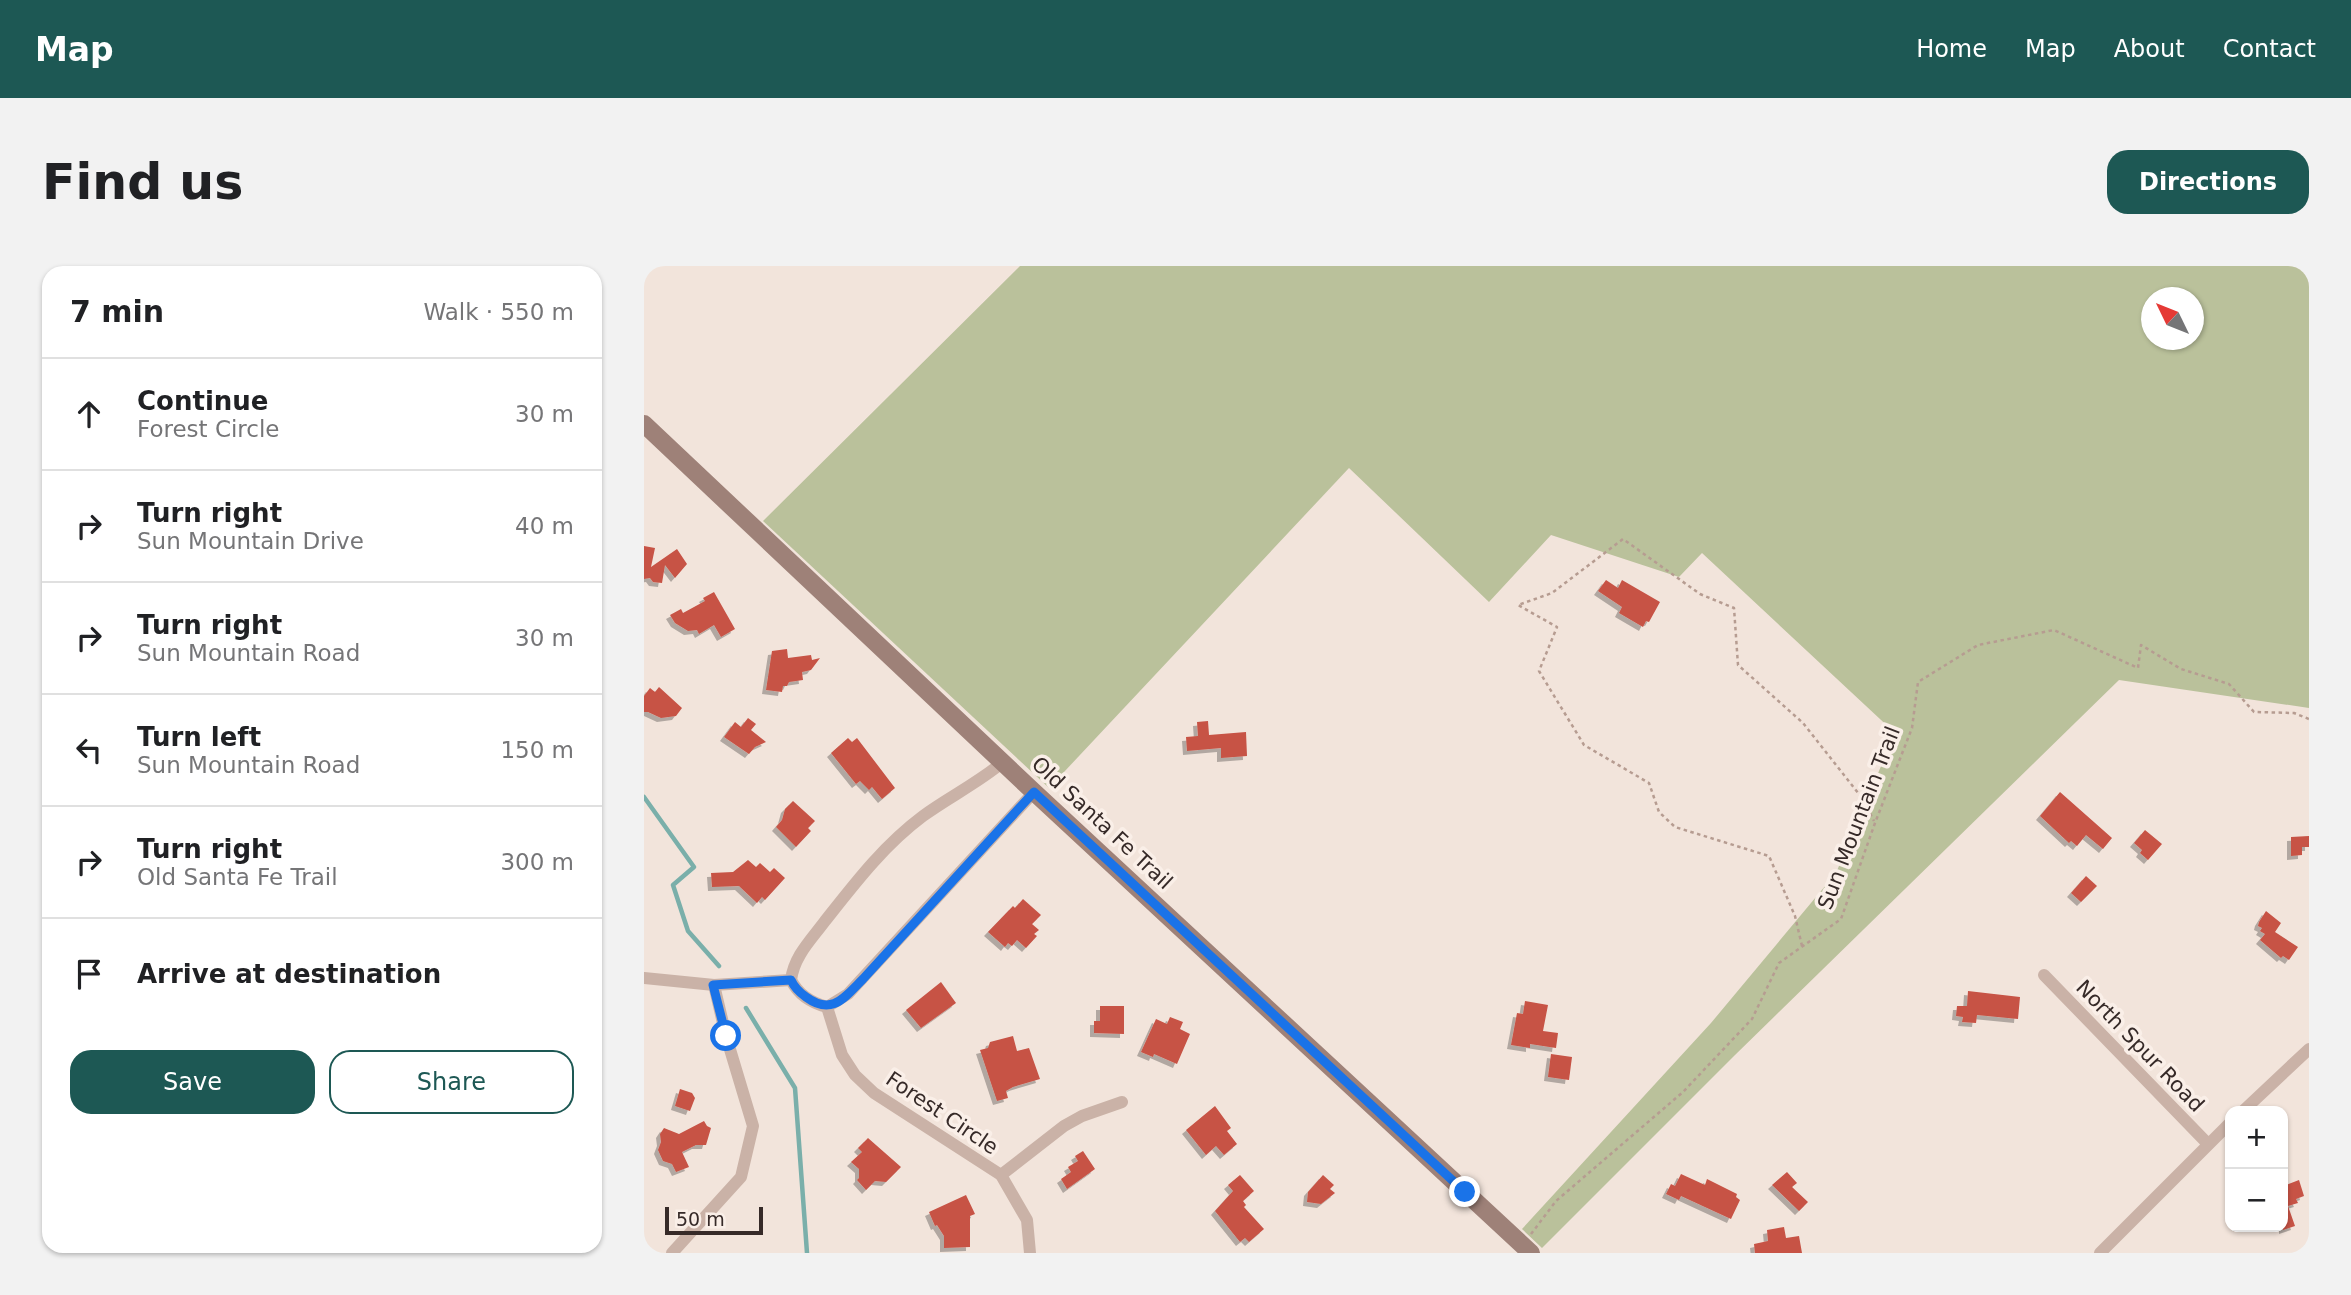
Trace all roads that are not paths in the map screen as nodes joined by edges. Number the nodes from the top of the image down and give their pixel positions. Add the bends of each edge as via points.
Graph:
1 (644, 424) edge
2 (1003, 762) junction
3 (1034, 792) junction
4 (2045, 975) dead end
5 (644, 978) edge
6 (791, 980) junction
7 (713, 985) junction
8 (827, 1007) junction
9 (2309, 1049) edge
10 (1122, 1102) dead end
11 (2248, 1106) edge
12 (2225, 1128) edge
13 (2208, 1144) junction
14 (1001, 1175) junction
15 (1527, 1249) edge
16 (672, 1253) edge
17 (1030, 1253) edge
18 (2100, 1253) edge

1 - 2 street, Old Santa Fe Trail
2 - 3 street, Old Santa Fe Trail
2 - 6 street via 922,817 876,858 803,949
3 - 8 street via 863,979
3 - 15 street, Old Santa Fe Trail
4 - 13 street, North Spur Road
5 - 7 street
6 - 7 street
6 - 8 street via 802,994
7 - 16 street via 753,1126 741,1177
8 - 14 street, Forest Circle via 842,1055 874,1093
9 - 11 street
10 - 14 street via 1064,1126
12 - 13 street
13 - 18 street
14 - 17 street, Forest Circle via 1027,1220

